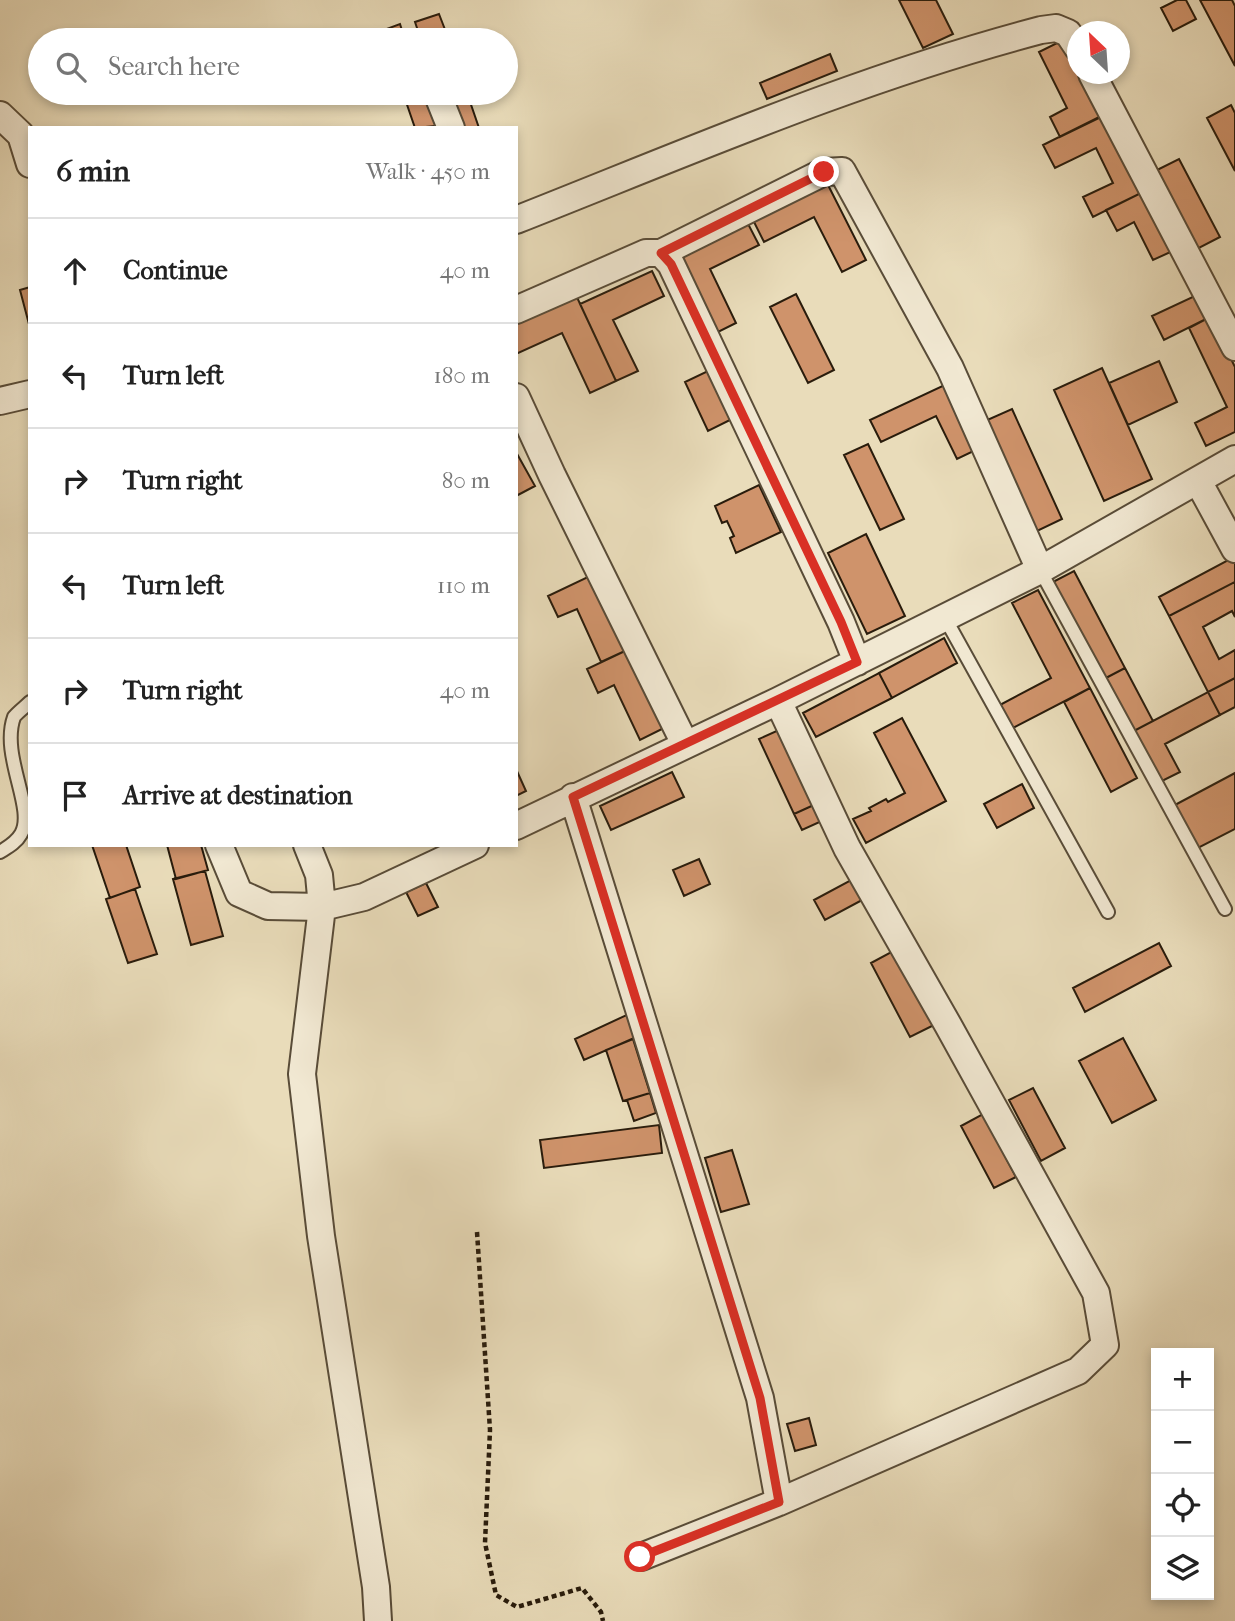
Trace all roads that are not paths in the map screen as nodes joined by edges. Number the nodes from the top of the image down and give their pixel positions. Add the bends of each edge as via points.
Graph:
1 (1067, 33) edge
2 (1096, 84) edge
3 (442, 105) edge
4 (0, 115) edge
5 (450, 126) edge
6 (28, 158) edge
7 (518, 219) edge
8 (661, 253) junction
9 (518, 309) edge
10 (1235, 347) edge
11 (28, 394) edge
12 (0, 401) edge
13 (518, 401) edge
14 (1235, 459) edge
15 (1198, 481) junction
16 (1235, 549) edge
17 (1040, 570) junction
18 (945, 618) junction
19 (857, 662) junction
20 (778, 701) junction
21 (28, 704) edge
22 (685, 744) junction
23 (573, 797) junction
24 (518, 825) edge
25 (220, 847) edge
26 (308, 847) edge
27 (471, 847) edge
28 (0, 852) edge
29 (323, 907) junction
30 (1225, 909) dead end
31 (1108, 912) dead end
32 (779, 1502) junction
33 (640, 1557) dead end
34 (377, 1621) edge

1 - 7 street via 1041,30 902,70 730,133
2 - 10 street
3 - 5 street
4 - 6 street via 21,135
8 - 9 street via 646,253
8 - 17 street via 824,172 842,171 950,368
8 - 19 street via 671,264 714,353
11 - 12 street
13 - 22 street
14 - 15 street
15 - 16 street
15 - 17 street
17 - 18 street
17 - 30 lane
18 - 19 street
18 - 31 lane
19 - 20 street
20 - 22 street
20 - 32 street via 847,848 1096,1293 1105,1345 1078,1371
21 - 28 lane via 13,718 5,750 24,819 23,832
22 - 23 street
23 - 24 street
23 - 32 street via 760,1398
25 - 29 street via 239,892 268,906
26 - 29 street via 319,876
27 - 29 street via 364,897
29 - 34 street via 302,1074 321,1236 376,1587
32 - 33 street

